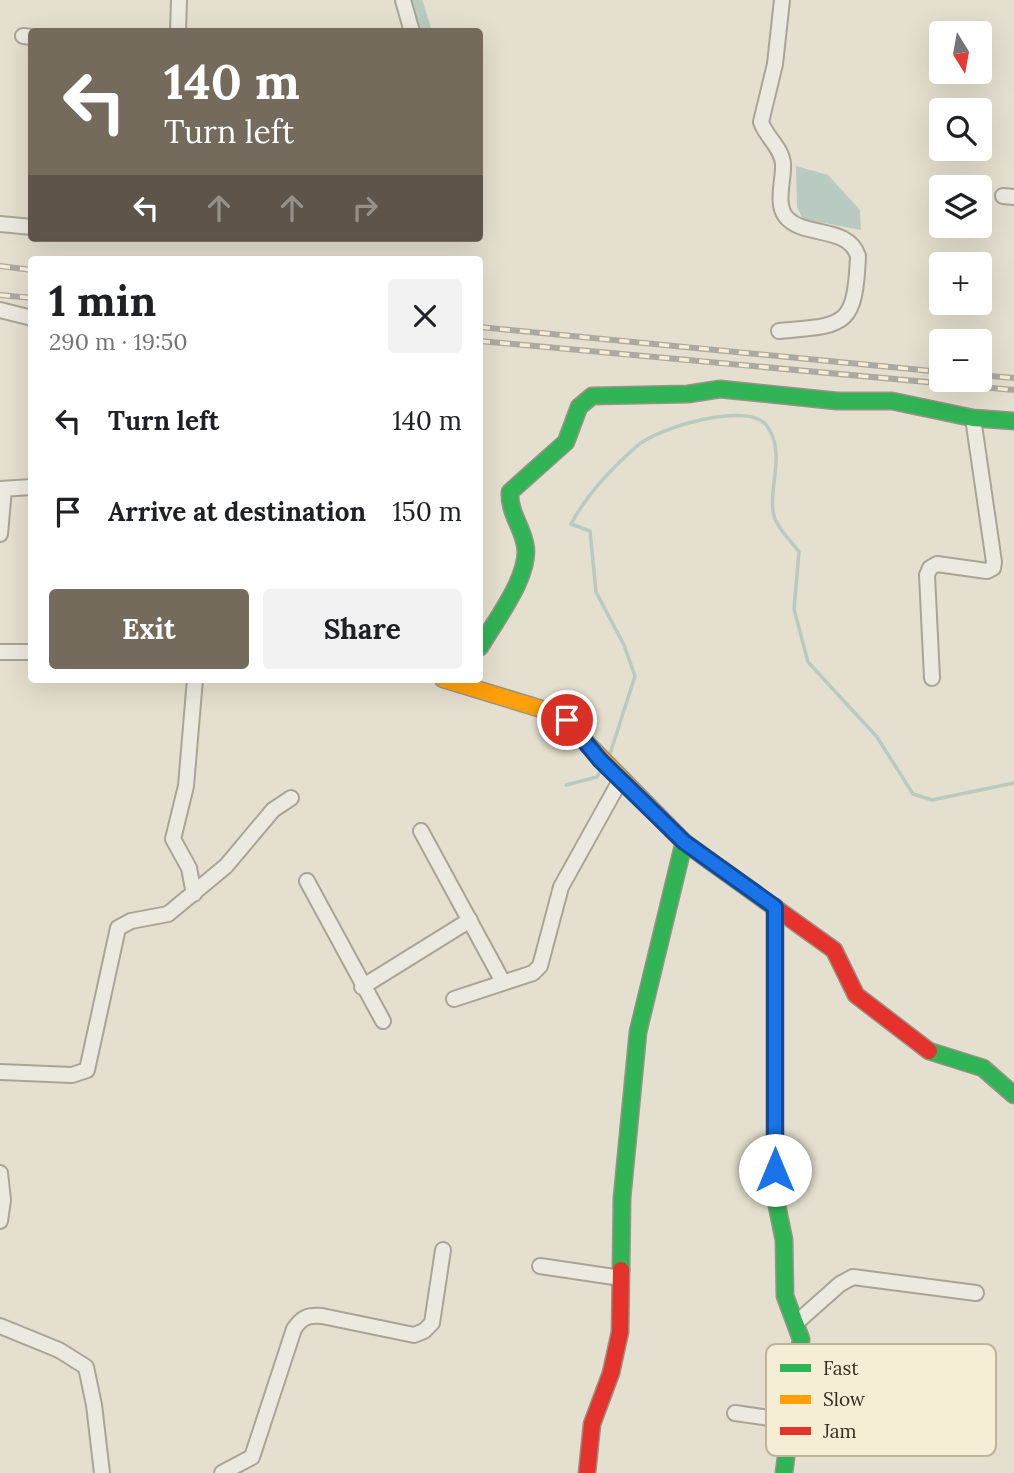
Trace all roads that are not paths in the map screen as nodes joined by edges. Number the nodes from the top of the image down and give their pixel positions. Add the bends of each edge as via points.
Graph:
1 (179, 0) edge
2 (403, 0) edge
3 (782, 0) edge
4 (178, 28) edge
5 (411, 28) edge
6 (0, 224) edge
7 (28, 227) edge
8 (0, 310) edge
9 (28, 317) edge
10 (779, 331) dead end
11 (974, 418) junction
12 (1014, 421) edge
13 (28, 487) edge
14 (2, 489) edge
15 (0, 534) edge
16 (483, 642) edge
17 (0, 652) edge
18 (28, 652) edge
19 (932, 678) dead end
20 (195, 683) edge
21 (473, 683) edge
22 (619, 778) junction
23 (291, 798) dead end
24 (421, 831) dead end
25 (684, 842) junction
26 (307, 881) dead end
27 (194, 894) junction
28 (775, 907) junction
29 (470, 920) junction
30 (503, 982) junction
31 (362, 988) junction
32 (454, 999) dead end
33 (383, 1021) dead end
34 (0, 1072) edge
35 (1014, 1095) edge
36 (1, 1183) edge
37 (0, 1221) edge
38 (443, 1250) dead end
39 (540, 1266) dead end
40 (621, 1278) junction
41 (976, 1293) dead end
42 (796, 1323) junction
43 (0, 1326) edge
44 (800, 1344) edge
45 (735, 1413) dead end
46 (766, 1418) edge
47 (102, 1473) edge
48 (222, 1473) edge
49 (587, 1473) edge

1 - 4 street
2 - 5 street
3 - 10 street via 775,64 761,121 783,163 781,208 792,222 849,241 858,256 848,313 842,322
6 - 7 street
8 - 9 street
11 - 12 street
11 - 16 street via 892,401 837,401 720,389 592,396 579,407 566,442 510,492 508,503 527,555
11 - 19 street via 994,562 987,571 937,564 930,568
13 - 14 street
14 - 15 street
17 - 18 street
20 - 27 street via 186,786 173,833 189,868
21 - 22 street via 558,714
22 - 25 street
22 - 30 street via 561,887 540,966 533,973
23 - 27 street via 273,810 226,866
24 - 29 street
25 - 28 street
25 - 40 street via 634,1055 622,1198
26 - 31 street
27 - 34 street via 168,914 118,928 87,1070 72,1075
28 - 35 street via 834,950 856,995 873,1011 928,1051 984,1068
28 - 42 street via 775,1196 784,1240 785,1296
29 - 30 street
29 - 31 street
30 - 32 street
31 - 33 street
36 - 37 street
38 - 48 street via 432,1323 424,1331 414,1335 309,1315 300,1321 253,1457
39 - 40 street
40 - 49 street via 617,1356 592,1424
41 - 42 street via 853,1277
42 - 44 street
43 - 47 street via 59,1350 86,1367
45 - 46 street

